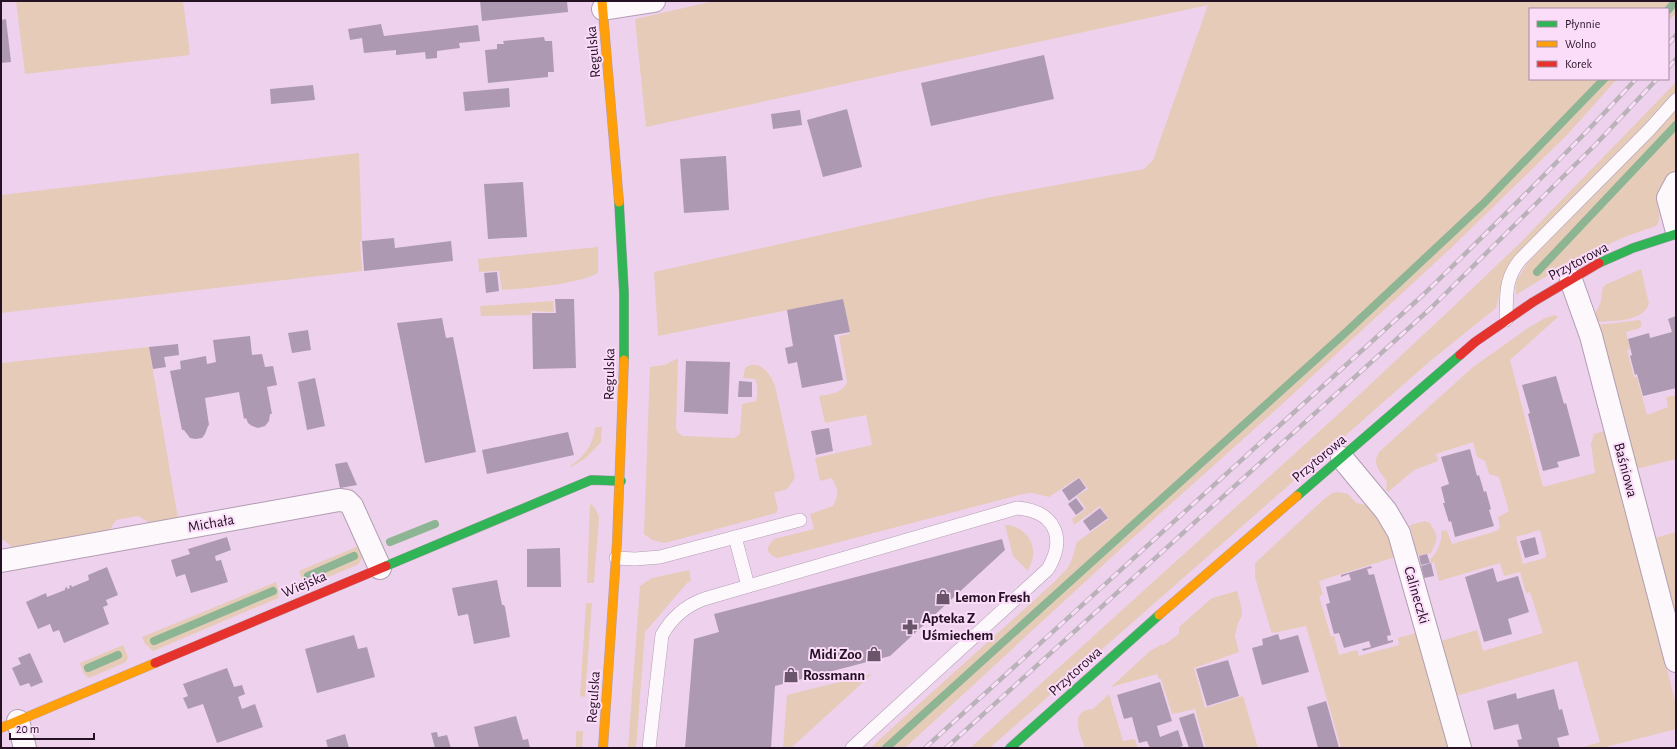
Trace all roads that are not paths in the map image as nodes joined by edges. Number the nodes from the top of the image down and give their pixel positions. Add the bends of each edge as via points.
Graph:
1 (654, 1) edge
2 (603, 5) edge
3 (1676, 100) edge
4 (1676, 183) edge
5 (1676, 228) edge
6 (1676, 234) edge
7 (1571, 280) junction
8 (1506, 320) junction
9 (1342, 458) junction
10 (621, 481) junction
11 (800, 520) dead end
12 (735, 537) junction
13 (616, 558) junction
14 (1, 561) edge
15 (380, 568) junction
16 (748, 586) junction
17 (1676, 661) edge
18 (9, 724) edge
19 (25, 748) edge
20 (603, 748) edge
21 (649, 748) edge
22 (852, 748) edge
23 (1010, 748) edge
24 (1460, 748) edge

1 - 2 street
2 - 10 street, Regulska via 622,255 624,339
3 - 8 lane via 1513,269 1508,279
4 - 5 street via 1668,198
6 - 7 street, Przytorowa via 1614,256
7 - 8 street, Przytorowa
7 - 17 street, Baśniowa via 1591,336
8 - 9 street, Przytorowa via 1429,380
9 - 23 street, Przytorowa via 1226,556
9 - 24 street, Calineczki via 1386,511 1399,533
10 - 13 street, Regulska
10 - 15 street, Wiejska via 595,480 584,483
11 - 12 lane
12 - 13 lane via 660,557
12 - 16 lane
13 - 20 street, Regulska
14 - 15 street, Michała via 339,500 347,501 351,505
15 - 18 street, Wiejska
16 - 21 lane via 690,605 676,615 666,628 662,635
16 - 22 lane via 1017,508 1029,509 1048,518 1057,538 1057,548 1055,558 1048,569
18 - 19 street

